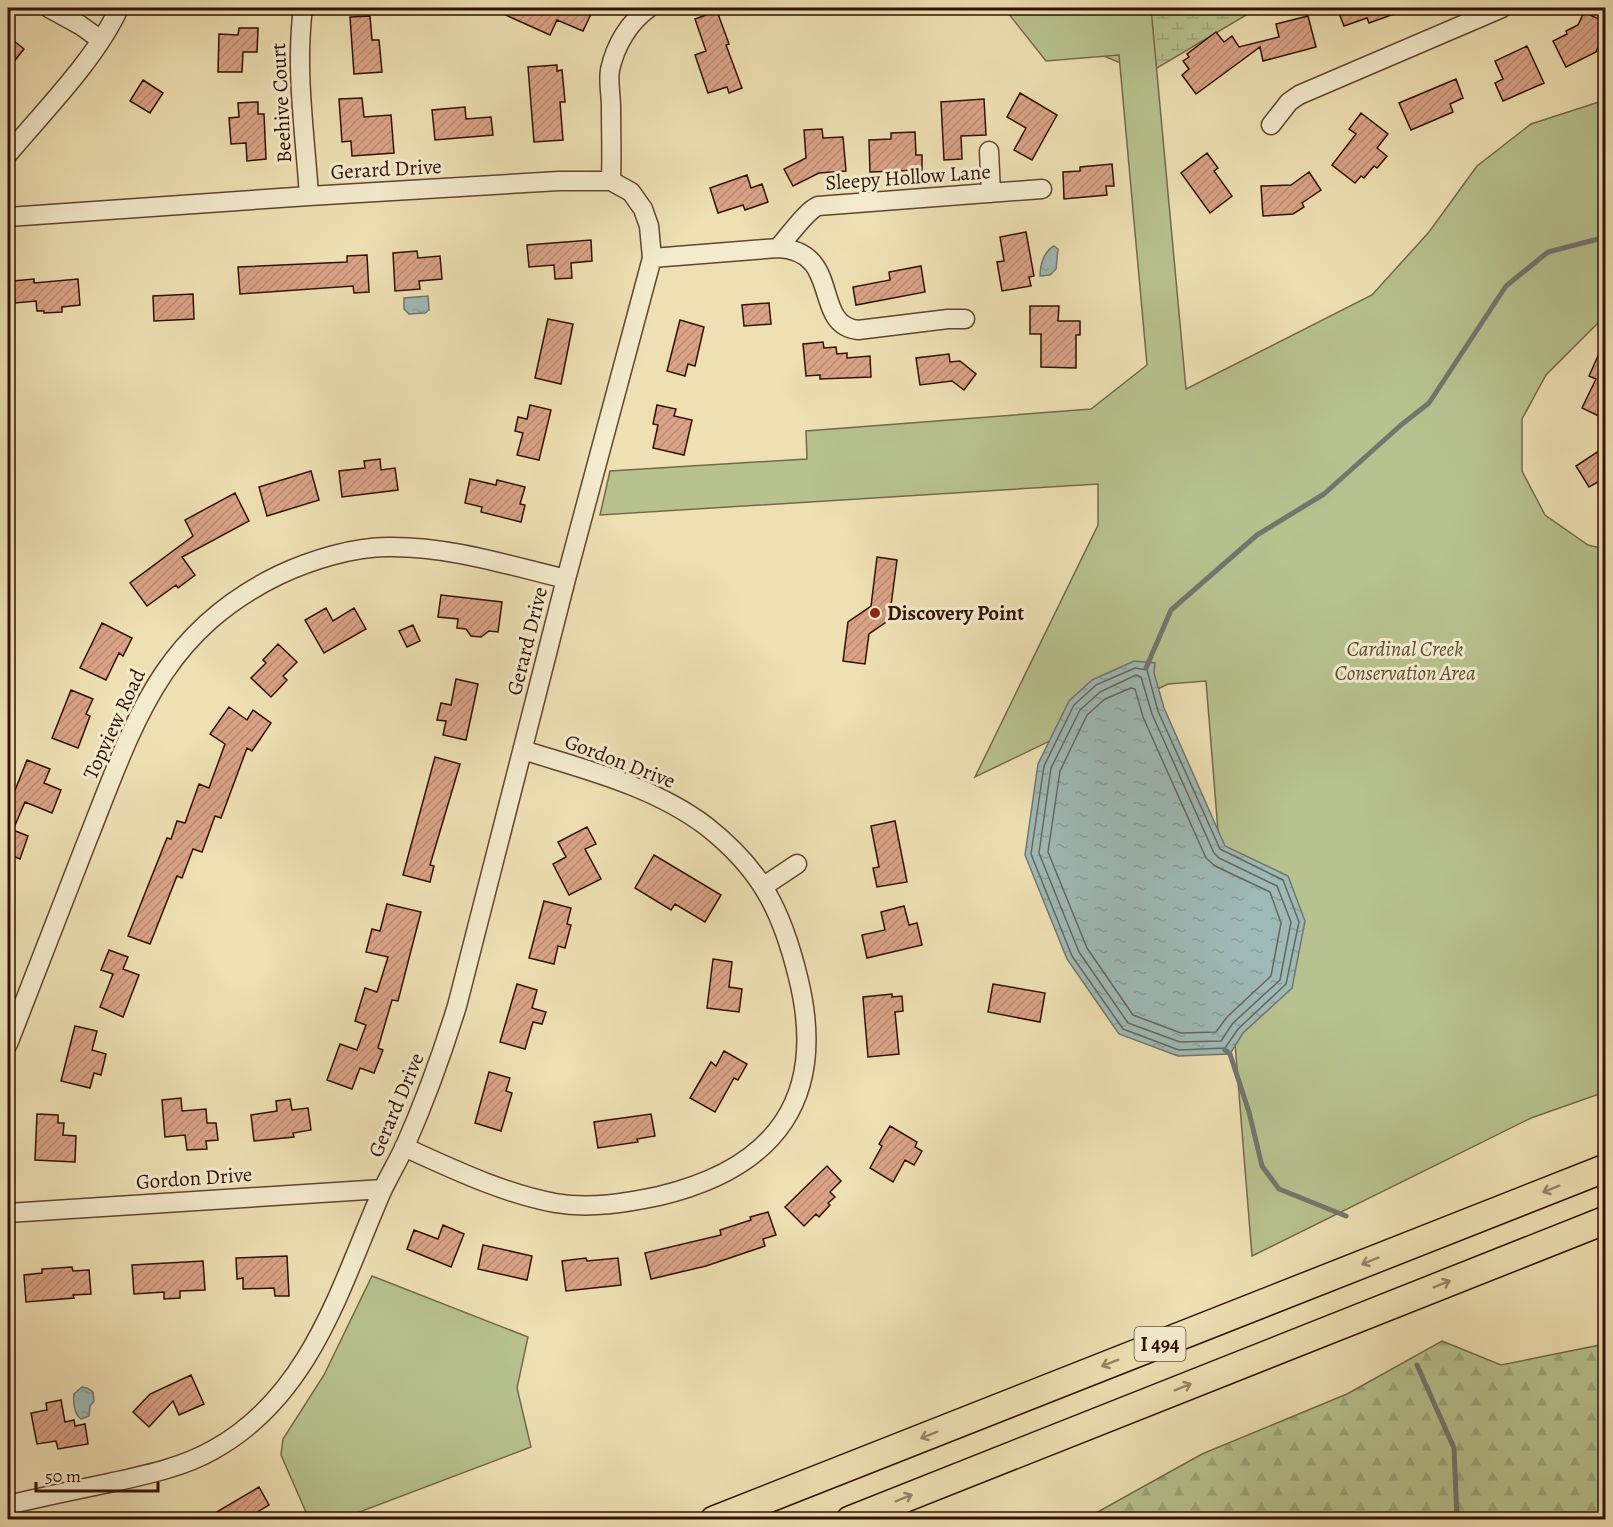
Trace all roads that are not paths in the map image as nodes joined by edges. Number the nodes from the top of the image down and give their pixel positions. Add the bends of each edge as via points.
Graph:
1 (49, 8) edge
2 (119, 8) edge
3 (303, 8) edge
4 (649, 8) edge
5 (1502, 8) edge
6 (101, 40) junction
7 (1271, 125) dead end
8 (989, 151) dead end
9 (8, 154) edge
10 (610, 181) junction
11 (1042, 189) dead end
12 (991, 193) junction
13 (309, 196) junction
14 (8, 217) edge
15 (778, 248) junction
16 (652, 258) junction
17 (965, 319) dead end
18 (566, 579) junction
19 (523, 750) junction
20 (797, 864) dead end
21 (764, 886) junction
22 (8, 1044) edge
23 (404, 1147) junction
24 (1605, 1168) edge
25 (383, 1189) junction
26 (8, 1213) edge
27 (1605, 1220) edge
28 (8, 1505) edge
29 (714, 1520) edge
30 (850, 1520) edge

1 - 6 street
2 - 6 street
3 - 13 street, Beehive Court via 300,73
4 - 10 street via 625,33 610,71
5 - 7 street via 1299,95
6 - 9 street
8 - 12 street
10 - 13 street, Gerard Drive
10 - 16 street, Gerard Drive via 631,192 643,209
11 - 12 street, Sleepy Hollow Lane
12 - 15 street, Sleepy Hollow Lane via 818,206 806,214
13 - 14 street, Gerard Drive
15 - 16 street
15 - 17 street via 799,251 813,263 834,314 850,330
16 - 18 street, Gerard Drive
18 - 19 street, Gerard Drive
18 - 22 street, Topview Road via 441,551 387,547 301,564 223,608 190,638 163,672 130,733
19 - 21 street, Gordon Drive via 626,783 680,808 731,848
19 - 23 street, Gerard Drive via 465,981 438,1065
20 - 21 street
21 - 23 street, Gordon Drive via 778,911 801,987 807,1031 806,1062 800,1093 785,1120 766,1145 741,1164 681,1191 640,1200 599,1205 557,1203 477,1179
23 - 25 street, Gerard Drive
24 -> 29 highway, I 494
25 - 26 street, Gordon Drive
25 - 28 street, Gerard Drive via 327,1319 303,1364 286,1389 243,1431 212,1451 160,1472
30 -> 27 highway, I 494

